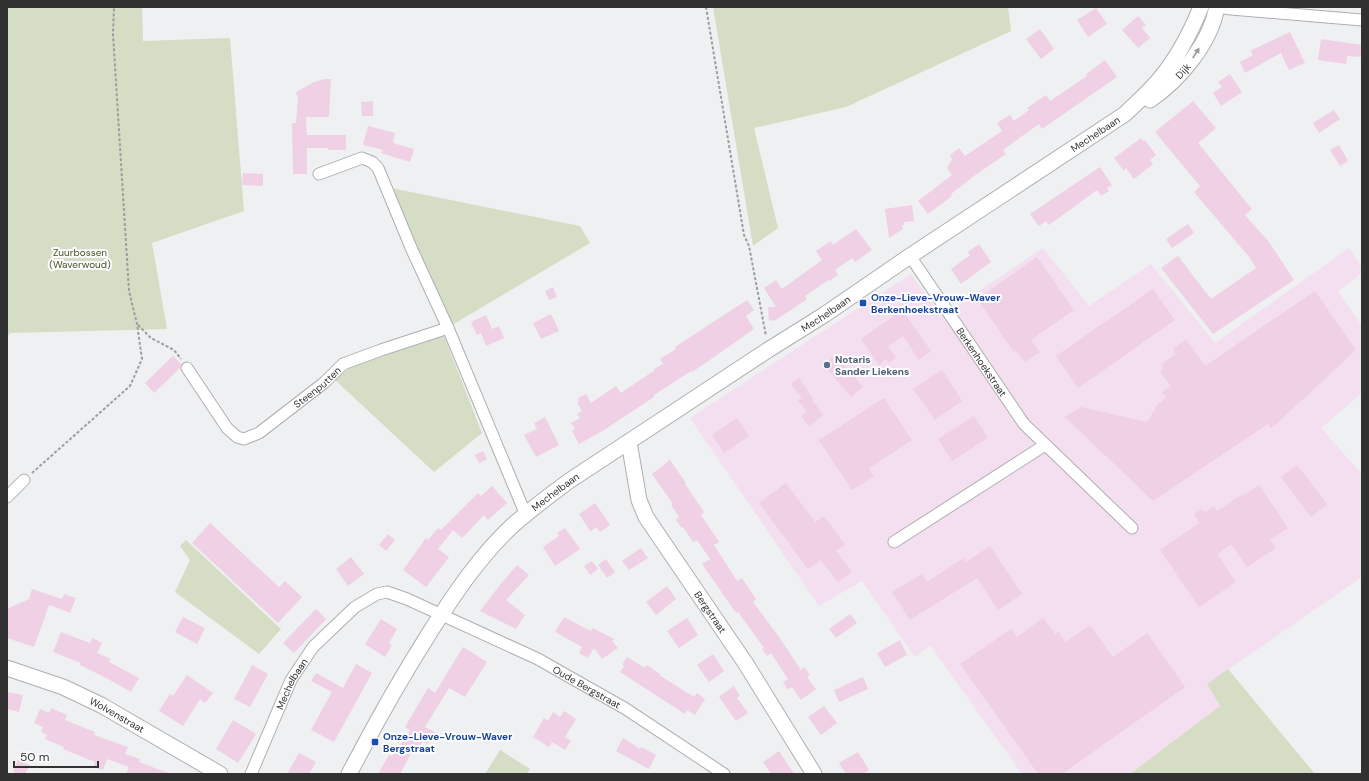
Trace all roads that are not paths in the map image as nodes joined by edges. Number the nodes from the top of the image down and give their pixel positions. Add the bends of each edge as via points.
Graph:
1 (1201, 7) edge
2 (1218, 7) edge
3 (1362, 20) edge
4 (1125, 114) junction
5 (319, 174) dead end
6 (910, 256) junction
7 (448, 328) junction
8 (187, 368) dead end
9 (628, 442) junction
10 (1045, 445) junction
11 (24, 480) road end
12 (7, 497) edge
13 (527, 514) junction
14 (1132, 528) dead end
15 (894, 542) dead end
16 (441, 615) junction
17 (7, 668) edge
18 (220, 774) edge
19 (251, 774) edge
20 (349, 774) edge
21 (724, 774) edge
22 (814, 774) edge

1 - 4 street, Mechelbaan via 1186,42 1168,69
2 - 3 street
4 -> 2 street, Dijk via 1143,106 1182,72 1199,50
4 - 6 street, Mechelbaan
5 - 7 street via 362,158 378,168
6 - 9 street, Mechelbaan
6 - 10 street, Berkenhoekstraat via 1024,424
7 - 8 street, Steenputten via 344,364 325,382 259,433 244,439 237,437 228,428
7 - 13 street
9 - 13 street, Mechelbaan via 569,481
9 - 22 street, Bergstraat via 639,500 646,517 746,664
10 - 14 street, Berkenhoekstraat
10 - 15 street
11 - 12 street
13 - 16 street, Mechelbaan via 482,559
16 - 19 street, Mechelbaan via 388,592 377,594 355,607 313,646 291,680
16 - 20 street, Mechelbaan via 397,685
16 - 21 street, Oude Bergstraat via 538,660 626,709
17 - 18 street, Wolvenstraat via 63,687 101,705

